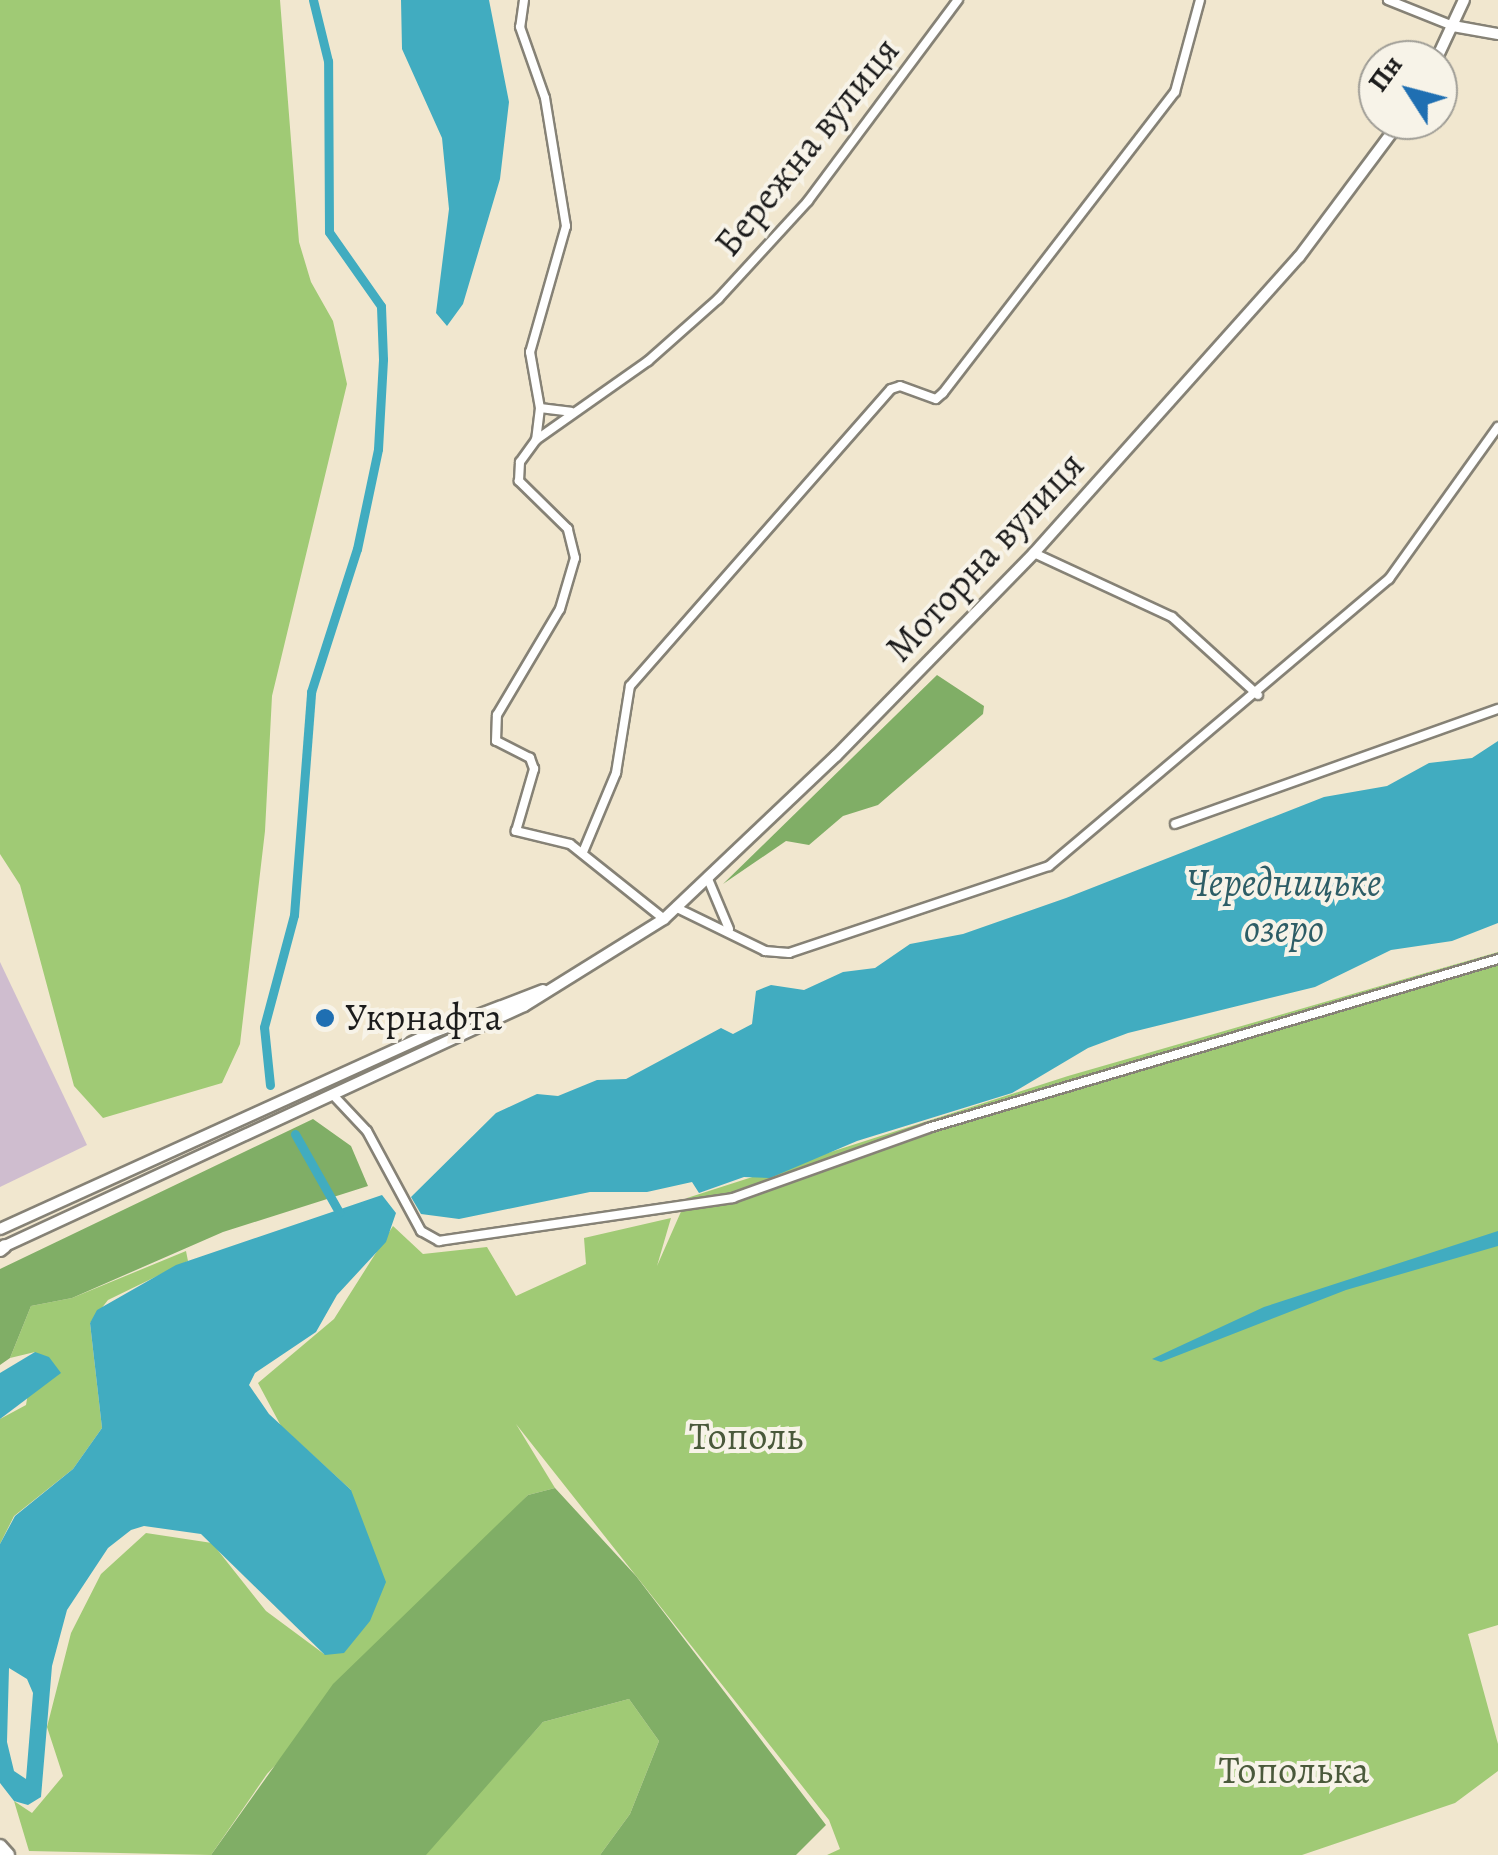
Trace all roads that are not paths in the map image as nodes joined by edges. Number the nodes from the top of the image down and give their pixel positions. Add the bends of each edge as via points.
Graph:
1 (524, 0) edge
2 (958, 0) edge
3 (1200, 0) edge
4 (1388, 0) edge
5 (1464, 0) edge
6 (1453, 26) junction
7 (1498, 34) edge
8 (1446, 40) edge
9 (1386, 140) edge
10 (540, 408) junction
11 (571, 412) junction
12 (1498, 427) edge
13 (536, 440) junction
14 (1034, 553) junction
15 (1258, 695) junction
16 (1498, 709) edge
17 (1174, 824) dead end
18 (583, 852) junction
19 (708, 879) junction
20 (678, 908) junction
21 (664, 919) junction
22 (728, 928) junction
23 (1498, 958) edge
24 (562, 984) junction
25 (334, 1096) junction
26 (141, 1165) junction
27 (148, 1181) junction
28 (0, 1229) edge
29 (2, 1248) edge
30 (0, 1846) edge
31 (8, 1855) edge

1 - 10 street via 520,27 546,98 566,226 530,352
2 - 11 street, Бережна вулиця via 808,201 731,285 648,361
3 - 18 street via 1176,92 943,392 936,398 900,386 891,390 630,686 616,773
4 - 6 street
5 - 6 street
6 - 7 street
6 - 8 street
9 - 14 street, Моторна вулиця via 1299,257
10 - 11 street
10 - 13 street
11 - 13 street, Бережна вулиця
12 - 15 street via 1389,579
13 - 18 street via 520,462 519,481 568,529 574,568 560,609 506,692 495,738 533,764 516,818 519,836 555,839
14 - 15 street via 1172,617
14 - 19 street, Моторна вулиця
15 - 22 street via 1174,758 1084,842 1028,876 789,954 765,951
16 - 17 street
18 - 21 street
19 - 20 street, Моторна вулиця
19 - 22 street
20 - 21 street, Моторна вулиця
20 - 22 street
21 - 24 street, Моторна вулиця
23 - 25 street via 928,1128 733,1198 439,1241 421,1231 367,1131
24 - 25 street
24 - 26 street via 429,1034
25 - 27 street
26 - 27 street
26 - 28 street
27 - 29 street
30 - 31 main road

